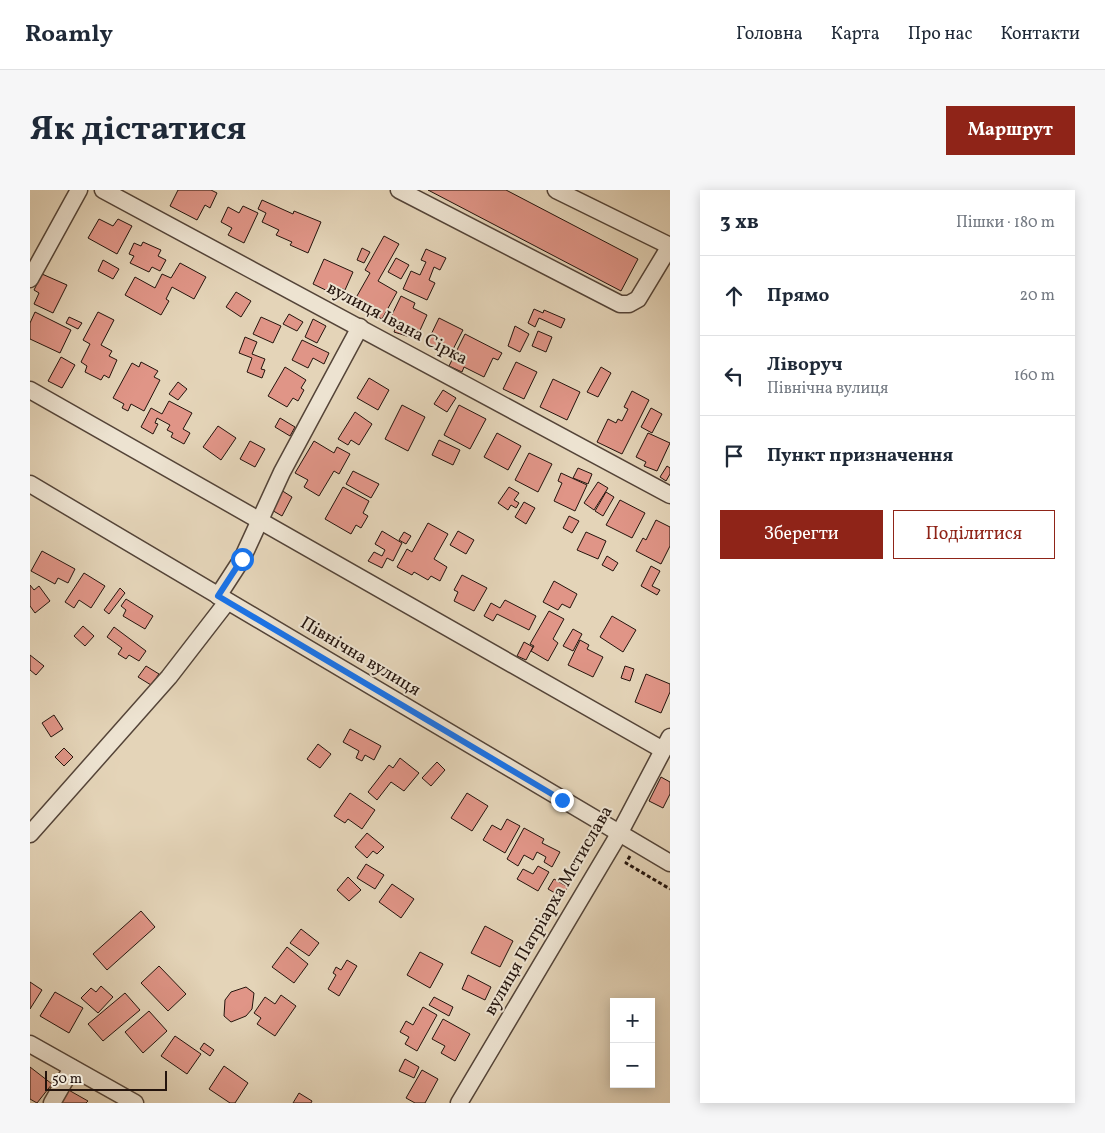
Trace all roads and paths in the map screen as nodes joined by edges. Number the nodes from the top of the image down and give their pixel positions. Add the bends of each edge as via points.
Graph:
1 (78, 190) edge
2 (103, 190) edge
3 (400, 190) edge
4 (556, 190) edge
5 (670, 246) edge
6 (30, 279) edge
7 (360, 327) junction
8 (30, 390) edge
9 (30, 484) edge
10 (670, 495) edge
11 (260, 520) junction
12 (222, 599) junction
13 (667, 743) edge
14 (30, 834) edge
15 (619, 834) junction
16 (626, 863) dead end
17 (670, 863) edge
18 (670, 889) edge
19 (30, 1044) edge
20 (72, 1068) junction
21 (52, 1103) edge
22 (135, 1103) edge
23 (459, 1103) edge

1 - 6 street
2 - 7 street, вулиця Івана Сірка
3 - 5 street via 620,304 630,304 638,299
4 - 5 street
7 - 10 street, вулиця Івана Сірка
7 - 11 street via 282,472
8 - 11 street
9 - 12 street, Північна вулиця
11 - 12 street
11 - 13 street
12 - 14 street via 169,677
12 - 15 street, Північна вулиця
13 - 15 street, вулиця Патріарха Мстислава
15 - 17 street, Північна вулиця
15 - 23 street, вулиця Патріарха Мстислава
16 - 18 path
19 - 20 street
20 - 21 street
20 - 22 street

